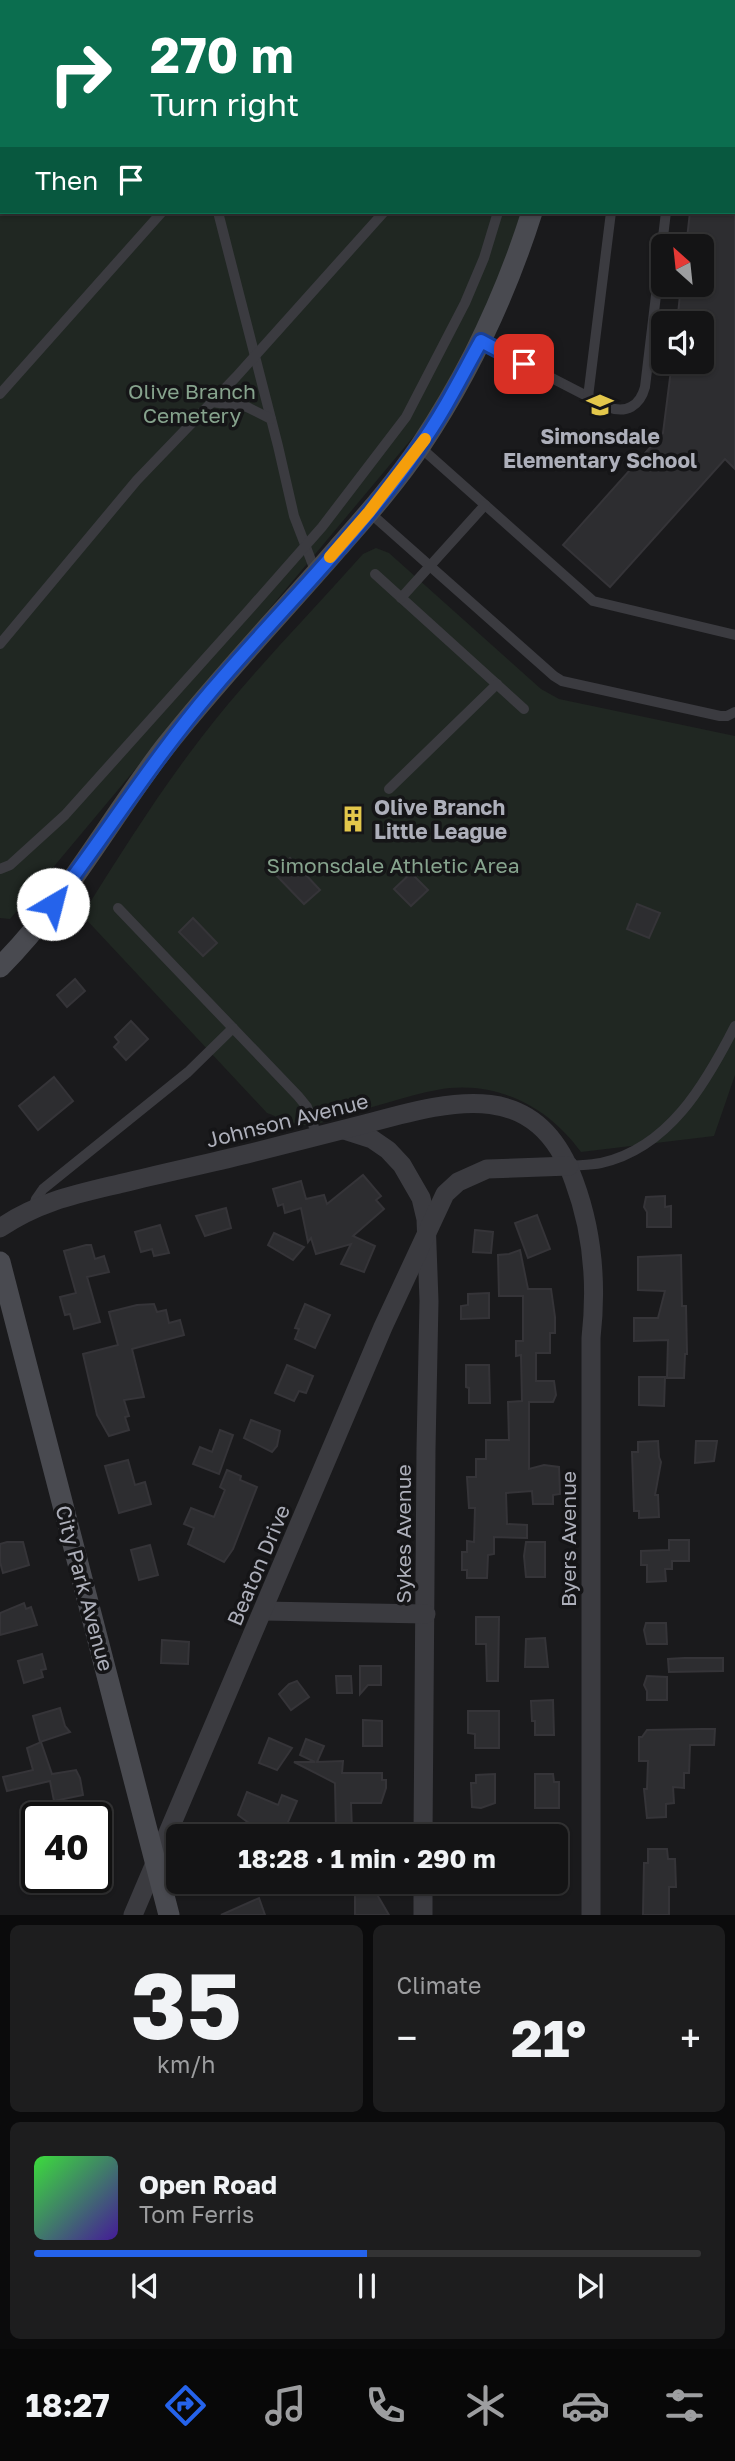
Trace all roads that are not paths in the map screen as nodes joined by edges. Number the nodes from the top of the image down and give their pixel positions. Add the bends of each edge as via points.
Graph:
1 (160, 214) edge
2 (219, 214) edge
3 (381, 214) edge
4 (498, 214) edge
5 (531, 214) edge
6 (611, 214) edge
7 (666, 214) edge
8 (481, 341) junction
9 (255, 356) junction
10 (0, 394) edge
11 (588, 397) junction
12 (212, 402) junction
13 (271, 419) junction
14 (420, 447) junction
15 (485, 505) junction
16 (369, 512) junction
17 (303, 546) junction
18 (430, 566) junction
19 (316, 574) junction
20 (375, 574) dead end
21 (401, 598) junction
22 (735, 635) edge
23 (0, 643) edge
24 (497, 684) junction
25 (524, 709) dead end
26 (735, 712) edge
27 (389, 789) dead end
28 (0, 869) edge
29 (118, 908) dead end
30 (25, 942) junction
31 (0, 947) edge
32 (0, 967) edge
33 (735, 1026) edge
34 (233, 1028) junction
35 (343, 1129) junction
36 (317, 1136) junction
37 (569, 1166) junction
38 (33, 1209) junction
39 (0, 1228) edge
40 (427, 1233) junction
41 (0, 1262) edge
42 (263, 1611) junction
43 (426, 1614) junction
44 (424, 1824) edge
45 (156, 1864) junction
46 (423, 1894) edge
47 (133, 1915) edge
48 (169, 1915) edge
49 (423, 1915) edge
50 (591, 1915) edge

1 - 10 lane
2 - 9 lane
3 - 9 lane
4 - 17 lane via 465,303 405,417
5 - 8 street
6 - 11 lane
7 - 11 lane via 643,396 624,410
8 - 11 lane
8 - 14 street
9 - 12 lane
9 - 13 lane
12 - 13 lane via 247,407
12 - 23 lane via 137,480
13 - 17 lane
14 - 15 lane
14 - 16 street
15 - 18 lane
15 - 22 lane via 593,601
16 - 18 lane
16 - 19 street
17 - 19 lane
17 - 28 lane via 65,815
18 - 21 lane
18 - 26 lane via 562,681 720,716
19 - 30 street via 164,749
20 - 21 lane
21 - 24 lane
24 - 25 lane
24 - 27 lane
29 - 34 lane
30 - 31 street
30 - 32 street
33 - 37 lane via 699,1088 660,1133 618,1158
34 - 36 lane via 307,1107
34 - 38 lane via 188,1072 43,1189
35 - 36 street, Johnson Avenue
35 - 37 street, Johnson Avenue via 411,1112 483,1102 529,1118 545,1130
35 - 40 street via 372,1139 402,1165 421,1198
36 - 38 street, Johnson Avenue via 74,1194
37 - 40 street, Beaton Drive via 473,1173 445,1194
37 - 50 street, Byers Avenue via 586,1220 594,1286
38 - 39 street, Johnson Avenue
40 - 42 street, Beaton Drive
40 - 43 street, Sykes Avenue
41 - 45 street, City Park Avenue
42 - 43 street
42 - 45 street, Beaton Drive
43 - 44 street, Sykes Avenue
45 - 47 street, Beaton Drive
45 - 48 street, City Park Avenue
46 - 49 street

